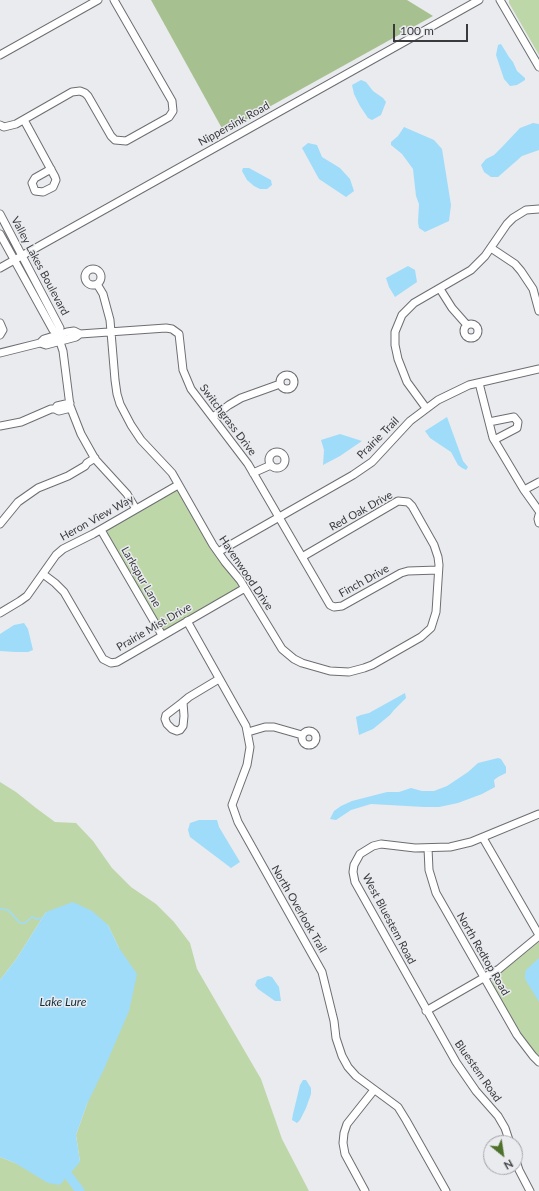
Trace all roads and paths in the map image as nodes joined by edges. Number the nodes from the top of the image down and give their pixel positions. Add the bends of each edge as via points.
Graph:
1 (98, 0) edge
2 (114, 0) edge
3 (479, 0) edge
4 (500, 0) edge
5 (0, 54) edge
6 (538, 66) edge
7 (24, 120) junction
8 (0, 125) edge
9 (52, 172) dead end
10 (539, 209) edge
11 (0, 214) edge
12 (0, 234) edge
13 (491, 248) junction
14 (22, 255) junction
15 (14, 260) junction
16 (0, 268) edge
17 (96, 284) dead end
18 (440, 289) junction
19 (539, 311) edge
20 (0, 323) edge
21 (467, 325) dead end
22 (111, 332) junction
23 (58, 333) junction
24 (0, 335) edge
25 (0, 352) edge
26 (539, 369) edge
27 (479, 383) junction
28 (280, 384) dead end
29 (70, 406) junction
30 (426, 408) junction
31 (213, 417) junction
32 (489, 422) junction
33 (0, 426) edge
34 (494, 440) junction
35 (96, 460) junction
36 (271, 465) dead end
37 (253, 473) junction
38 (539, 482) edge
39 (178, 485) junction
40 (524, 490) junction
41 (136, 509) junction
42 (539, 511) edge
43 (539, 515) edge
44 (279, 518) junction
45 (539, 523) edge
46 (0, 524) edge
47 (101, 530) junction
48 (218, 552) junction
49 (302, 557) junction
50 (438, 570) junction
51 (43, 574) junction
52 (245, 588) junction
53 (0, 613) edge
54 (187, 621) junction
55 (162, 635) junction
56 (219, 679) junction
57 (183, 702) dead end
58 (248, 732) junction
59 (302, 735) dead end
60 (539, 814) edge
61 (483, 838) junction
62 (428, 848) junction
63 (539, 935) edge
64 (484, 978) junction
65 (426, 1011) junction
66 (539, 1062) edge
67 (374, 1090) junction
68 (507, 1135) edge
69 (522, 1175) edge
70 (366, 1191) edge
71 (446, 1191) edge
72 (530, 1191) edge

1 - 5 street
2 - 7 street via 172,101 169,117 126,141 115,140 88,96 80,91 72,92
3 - 14 street, Nippersink Road
4 - 6 street
7 - 8 street via 9,126
7 - 9 street
10 - 13 street via 526,210 513,218
11 - 14 street, Valley Lakes Boulevard
12 - 15 street, Valley Lakes Boulevard
13 - 18 street via 471,270
13 - 19 street via 521,271 533,290
14 - 15 street, Nippersink Road
14 - 23 street, Valley Lakes Boulevard
15 - 16 street, Nippersink Road
15 - 23 street, Valley Lakes Boulevard
17 - 22 street, Havenwood Drive via 107,304
18 - 21 street
18 - 30 street via 408,308 395,332 395,345 402,371
20 - 24 street via 3,330
22 - 23 street, Switchgrass Drive
22 - 31 street, Switchgrass Drive via 166,328 176,331 180,338 183,370 187,380
22 - 39 street, Havenwood Drive via 114,380 120,404 130,425 172,473
23 - 25 street, Switchgrass Drive via 40,343
23 - 29 street, Valley Lakes Boulevard via 63,351
26 - 27 street, Prairie Trail
27 - 30 street, Prairie Trail via 446,395
27 - 32 street
28 - 31 street via 241,398
29 - 33 street
29 - 35 street, Valley Lakes Boulevard via 81,434
30 - 44 street, Prairie Trail via 410,421 372,462
31 - 37 street, Switchgrass Drive
32 - 34 street
32 - 34 street via 514,417 518,422 517,428
34 - 40 street
35 - 41 street, Valley Lakes Boulevard via 127,494
35 - 46 street via 88,468 85,466 38,488 18,502
36 - 37 street
37 - 44 street, Switchgrass Drive
38 - 40 street
39 - 41 street, Heron View Way
39 - 48 street, Havenwood Drive
40 - 42 street
41 - 47 street, Heron View Way
43 - 45 street
44 - 48 street, Prairie Trail
44 - 49 street, Finch Drive
47 - 51 street, Heron View Way via 63,549
47 - 55 street, Larkspur Lane
48 - 52 street, Havenwood Drive
49 - 50 street, Finch Drive via 328,603 334,607 342,606 401,573
49 - 50 street, Red Oak Drive via 398,501 403,501 412,506 434,545 438,557
50 - 52 street, Havenwood Drive via 436,612 434,622 427,632 368,667 349,672 330,670 294,659 277,642
51 - 53 street, Heron View Way via 27,596
51 - 55 street, Prairie Mist Drive via 64,592 103,659 108,662 117,662
52 - 54 street, Prairie Mist Drive
54 - 55 street, Prairie Mist Drive
54 - 56 street, North Overlook Trail
56 - 57 street
56 - 58 street, North Overlook Trail
58 - 59 street via 274,727
58 - 67 street, North Overlook Trail via 250,747 247,765 232,805 238,822 322,972 342,1056 356,1076
60 - 61 street, West Bluestem Road
61 - 62 street, West Bluestem Road via 450,847
61 - 63 street
62 - 64 street, North Redtop Road via 429,870 436,893
62 - 65 street, West Bluestem Road via 381,844 372,846 360,854 353,872 355,882
63 - 64 street via 508,962
64 - 65 street
64 - 66 street, North Redtop Road via 517,1035
65 - 68 street, Bluestem Road via 456,1062 476,1091 498,1116
67 - 70 street via 347,1124 343,1143 345,1154
67 - 71 street, North Overlook Trail via 398,1107
69 - 72 street

